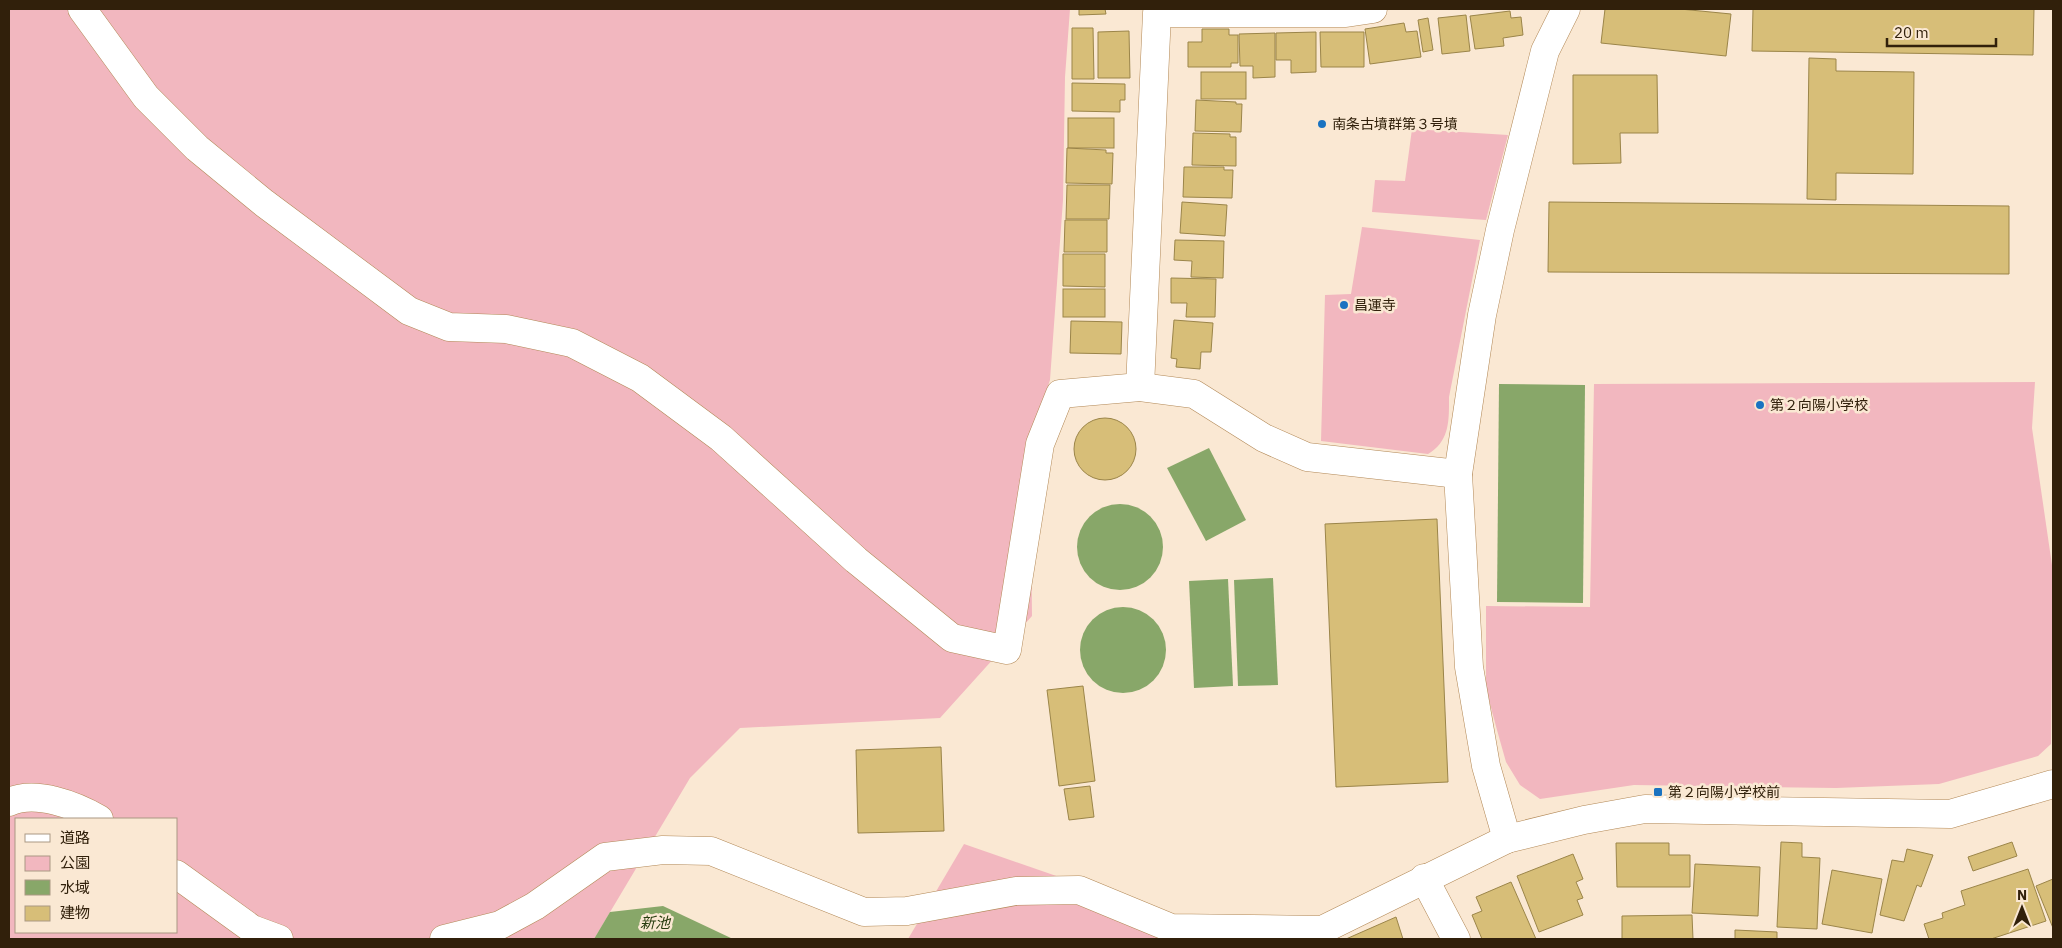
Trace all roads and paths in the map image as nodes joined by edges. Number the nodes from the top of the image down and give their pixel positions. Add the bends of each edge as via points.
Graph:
1 (82, 9) edge
2 (1373, 9) edge
3 (1566, 9) edge
4 (1140, 386) junction
5 (1458, 474) junction
6 (2051, 789) edge
7 (9, 802) edge
8 (97, 818) edge
9 (1507, 838) junction
10 (178, 875) edge
11 (1424, 878) junction
12 (279, 939) edge
13 (444, 939) edge
14 (1456, 939) edge

1 - 4 street via 146,97 197,148 264,203 409,311 449,327 506,329 572,343 640,378 720,438 856,560 952,638 1007,650 1040,444 1060,394
2 - 4 street via 1346,13 1156,13
3 - 5 street via 1544,50 1500,230 1482,315
4 - 5 street via 1194,394 1264,438 1308,458
5 - 9 street via 1469,667 1486,766
6 - 9 street via 1950,814 1645,809
7 - 8 street via 17,798 40,798 83,809
9 - 11 street
10 - 12 street via 252,929
11 - 13 street via 1322,930 1171,928 1079,890 1016,891 907,911 864,912 711,851 663,850 605,857 535,906 500,925
11 - 14 street

